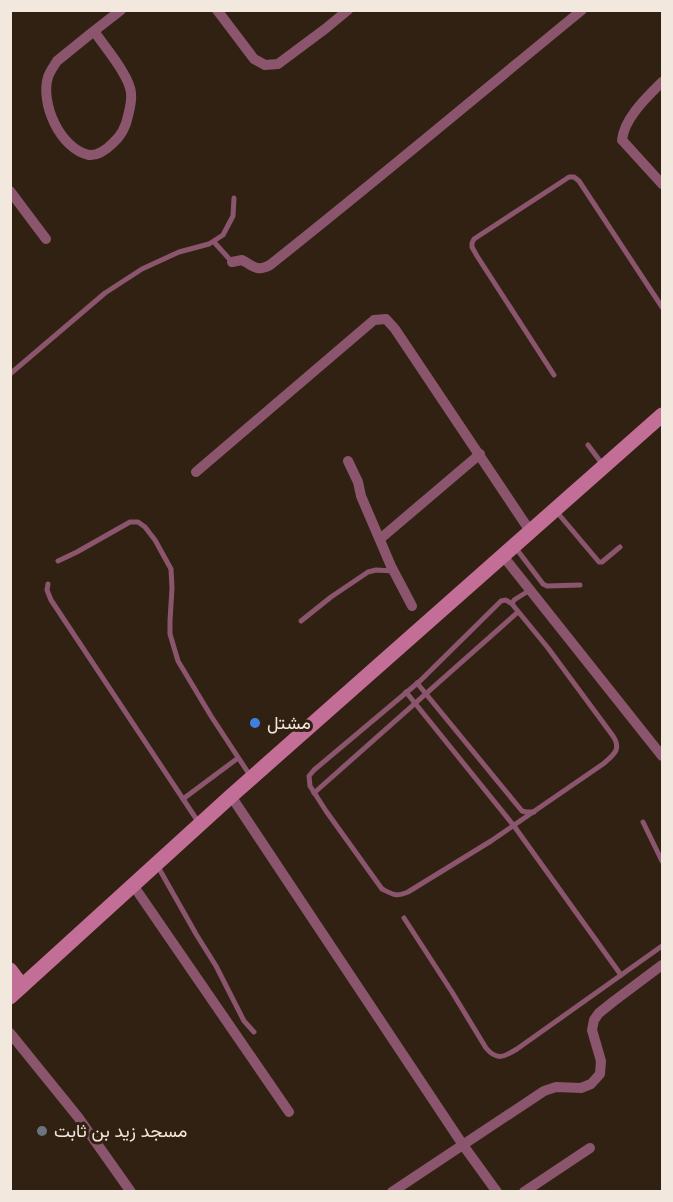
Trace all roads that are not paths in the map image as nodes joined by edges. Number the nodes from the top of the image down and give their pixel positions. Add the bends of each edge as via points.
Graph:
1 (121, 10) edge
2 (217, 10) edge
3 (348, 10) edge
4 (582, 10) edge
5 (94, 31) junction
6 (663, 82) edge
7 (663, 184) edge
8 (11, 192) edge
9 (234, 198) dead end
10 (46, 239) dead end
11 (214, 242) junction
12 (232, 262) joint
13 (663, 307) edge
14 (10, 374) edge
15 (554, 375) dead end
16 (663, 415) edge
17 (588, 445) dead end
18 (480, 454) junction
19 (348, 461) dead end
20 (604, 466) junction
21 (196, 472) dead end
22 (555, 510) junction
23 (530, 531) junction
24 (380, 539) junction
25 (620, 547) dead end
26 (508, 551) junction
27 (58, 561) dead end
28 (393, 571) junction
29 (48, 584) dead end
30 (580, 585) dead end
31 (530, 590) junction
32 (512, 604) junction
33 (412, 606) dead end
34 (518, 612) junction
35 (301, 621) dead end
36 (417, 683) junction
37 (406, 692) junction
38 (426, 694) junction
39 (415, 703) junction
40 (663, 756) edge
41 (238, 758) junction
42 (252, 778) junction
43 (314, 793) junction
44 (231, 796) junction
45 (183, 799) junction
46 (534, 812) junction
47 (643, 822) dead end
48 (200, 824) junction
49 (514, 826) junction
50 (663, 861) edge
51 (156, 864) junction
52 (133, 885) junction
53 (404, 918) dead end
54 (663, 946) edge
55 (663, 965) edge
56 (10, 970) edge
57 (621, 975) junction
58 (22, 986) junction
59 (10, 997) edge
60 (254, 1032) dead end
61 (10, 1033) edge
62 (289, 1112) dead end
63 (464, 1145) junction
64 (590, 1148) dead end
65 (130, 1191) edge
66 (392, 1191) edge
67 (497, 1191) edge
68 (524, 1191) edge

1 - 5 street
2 - 3 street via 254,59 265,65 278,64
4 - 12 street via 270,265 257,269 242,260
5 - 5 street via 127,78 131,93 122,133 106,150 92,155 73,147 56,127 47,86 57,61
6 - 7 street via 640,104 622,132 622,140
8 - 10 street
9 - 11 lane via 233,216 223,235
11 - 12 lane
11 - 14 lane via 179,252 120,283
13 - 15 lane via 579,181 574,177 563,181 472,243
16 - 20 main road
17 - 20 lane
18 - 21 street via 386,319 374,320
18 - 23 street
18 - 24 street
19 - 24 street
20 - 22 main road
22 - 23 main road
22 - 25 lane via 598,562
23 - 26 main road
24 - 28 street
26 - 30 lane via 547,586
26 - 31 street
26 - 42 main road
27 - 41 lane via 130,522 145,527 171,569 170,634 178,661
28 - 33 street
28 - 35 lane via 368,572
29 - 45 lane via 51,600
31 - 32 lane
31 - 40 street
32 - 34 lane
32 - 36 lane via 501,601
34 - 38 lane
34 - 46 lane via 617,742 614,754 603,764
36 - 37 lane
36 - 38 lane
37 - 39 lane
37 - 43 lane via 314,770 309,782
38 - 39 lane
38 - 46 lane via 522,811
39 - 43 lane
39 - 49 lane
41 - 42 lane
41 - 45 lane
42 - 44 main road
43 - 49 lane via 382,889 399,896
44 - 48 main road
44 - 63 street
45 - 48 lane
46 - 49 lane
47 - 50 lane
48 - 51 main road
49 - 57 lane
51 - 52 main road
51 - 60 lane via 244,1021
52 - 58 main road
52 - 62 street
53 - 57 lane via 486,1048 496,1056 505,1056
54 - 57 lane
55 - 63 street via 594,1020 592,1030 601,1061 600,1074 591,1084 544,1091
56 - 58 main road
58 - 59 main road
61 - 65 street via 78,1117
63 - 66 street
63 - 67 street
64 - 68 street

